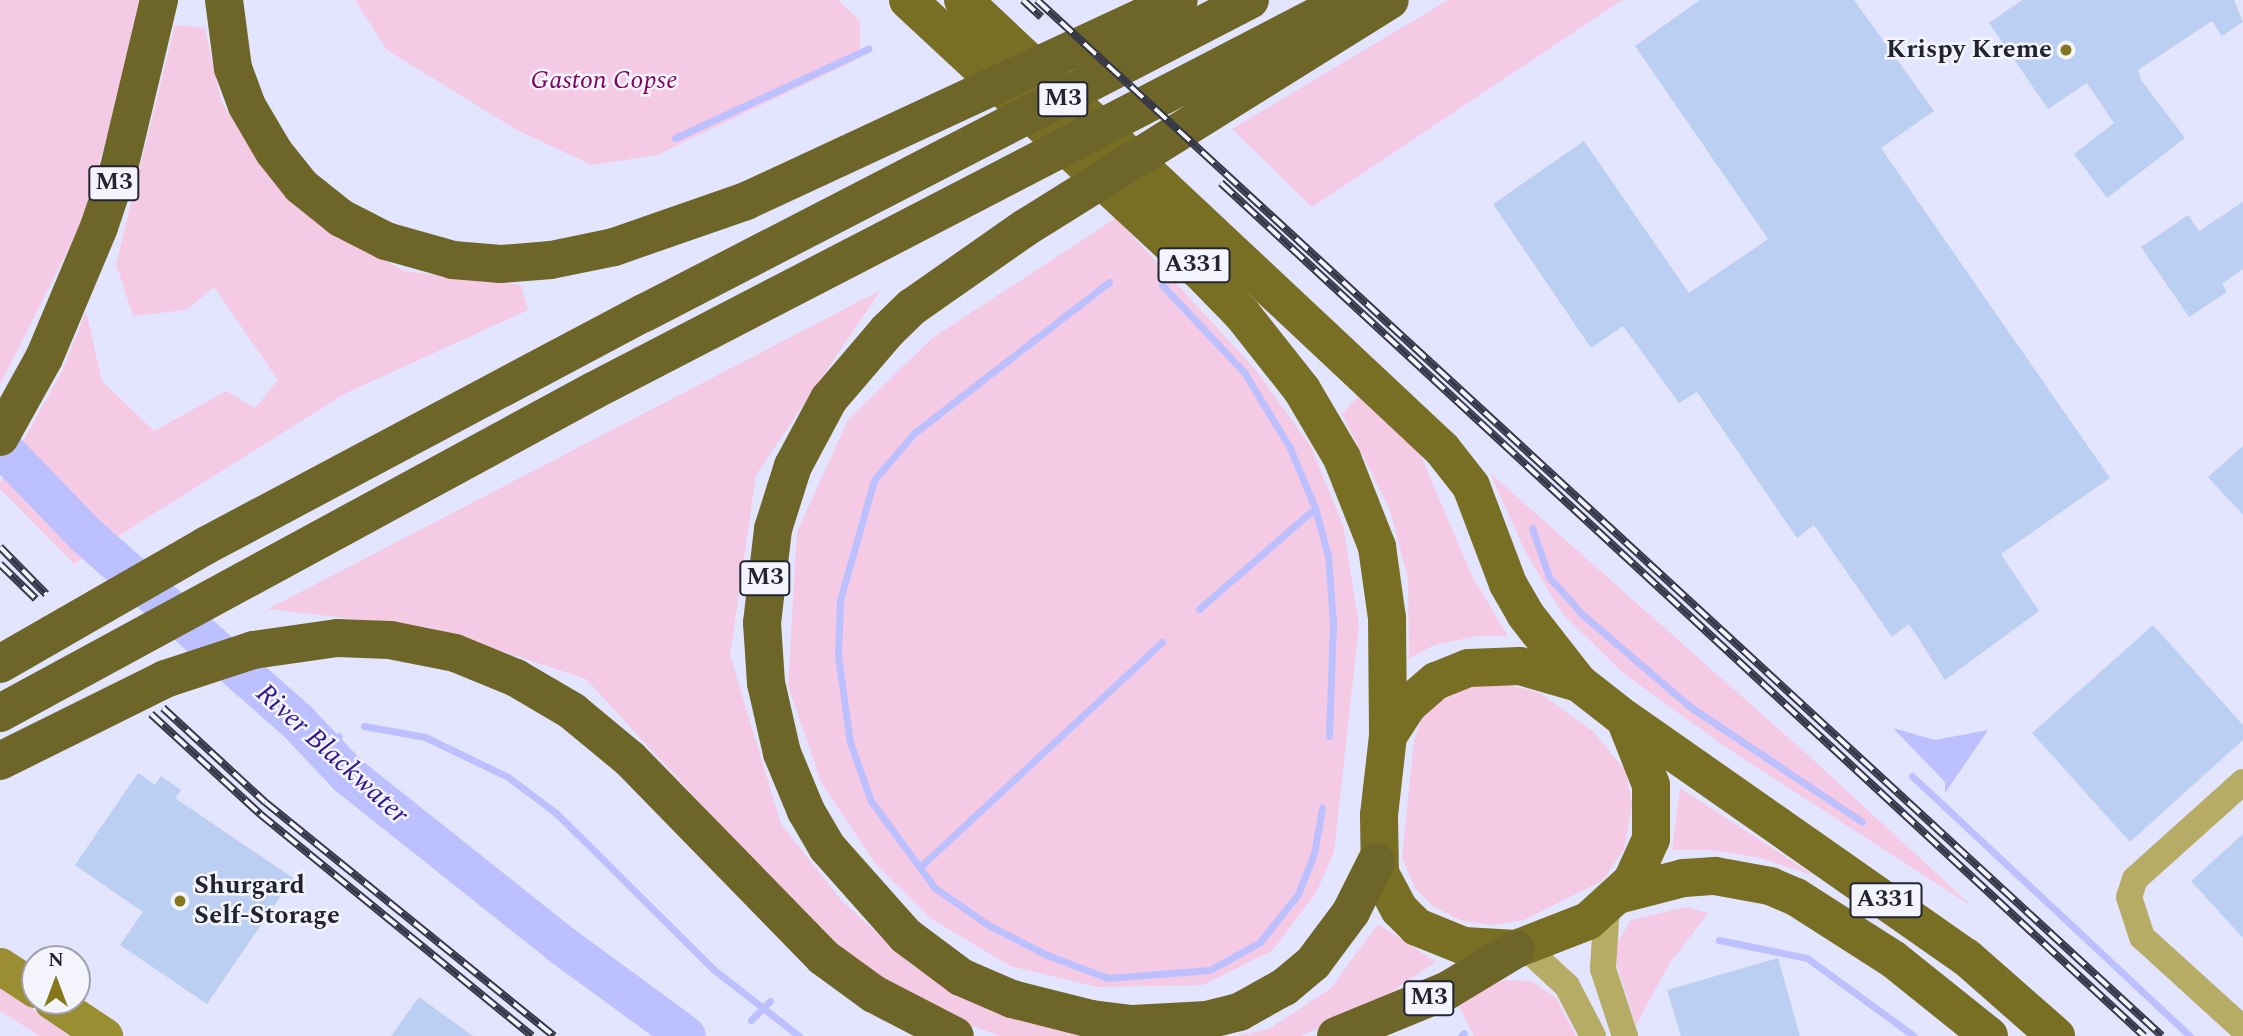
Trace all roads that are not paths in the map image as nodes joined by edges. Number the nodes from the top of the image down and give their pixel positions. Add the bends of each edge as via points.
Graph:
1 (159, 0) edge
2 (224, 0) edge
3 (908, 0) edge
4 (963, 0) edge
5 (1179, 0) edge
6 (1250, 0) edge
7 (1348, 0) edge
8 (1390, 0) edge
9 (1208, 94) junction
10 (0, 437) edge
11 (2, 663) edge
12 (1580, 683) junction
13 (0, 713) edge
14 (1625, 719) junction
15 (1388, 736) junction
16 (0, 761) edge
17 (2243, 782) edge
18 (1376, 862) junction
19 (1614, 900) junction
20 (1520, 948) junction
21 (0, 966) edge
22 (21, 980) edge
23 (73, 1015) edge
24 (2243, 1029) edge
25 (104, 1036) edge
26 (955, 1036) edge
27 (1336, 1036) edge
28 (1593, 1036) edge
29 (1625, 1036) edge
30 (1989, 1036) edge
31 (2056, 1036) edge

1 - 10 highway, M3 via 119,168 44,358
2 - 5 highway, M3 via 231,57 247,106 301,186 365,232 453,260 525,263 614,247 746,201 940,115
3 - 15 highway, A331 via 1199,270 1242,314 1302,390 1342,458 1377,547 1387,618
4 - 12 highway, A331 via 1442,449 1471,486 1508,584 1525,614
6 - 11 highway, M3 via 205,546
7 - 9 highway, M3
8 - 9 highway, M3
9 - 13 highway, M3 via 1005,181 593,391
9 - 18 highway, M3 via 1039,221 973,263 887,331 829,399 793,466 767,564 763,654 782,753 806,811 835,857 880,911 961,976 1048,1010 1132,1024 1208,1020 1239,1012 1284,987 1313,963 1337,933
12 - 14 highway
12 - 15 highway via 1520,666 1469,668 1420,692
14 - 19 highway via 1646,763 1653,801 1646,856
14 - 31 highway, A331 via 1966,957
15 - 18 highway
16 - 26 highway via 189,669 302,640 376,639 424,645 485,663 548,695 629,759 823,957 874,994
17 - 24 street via 2134,879 2129,897 2142,937
18 - 20 highway via 1391,898 1417,927 1464,946
19 - 20 highway via 1569,931
19 - 29 street via 1603,969
19 - 30 highway, A331 via 1684,878 1715,877 1770,886 1796,897 1893,959
20 - 27 highway, M3 via 1472,978
20 - 28 street via 1567,986
21 - 22 main road
23 - 25 main road

